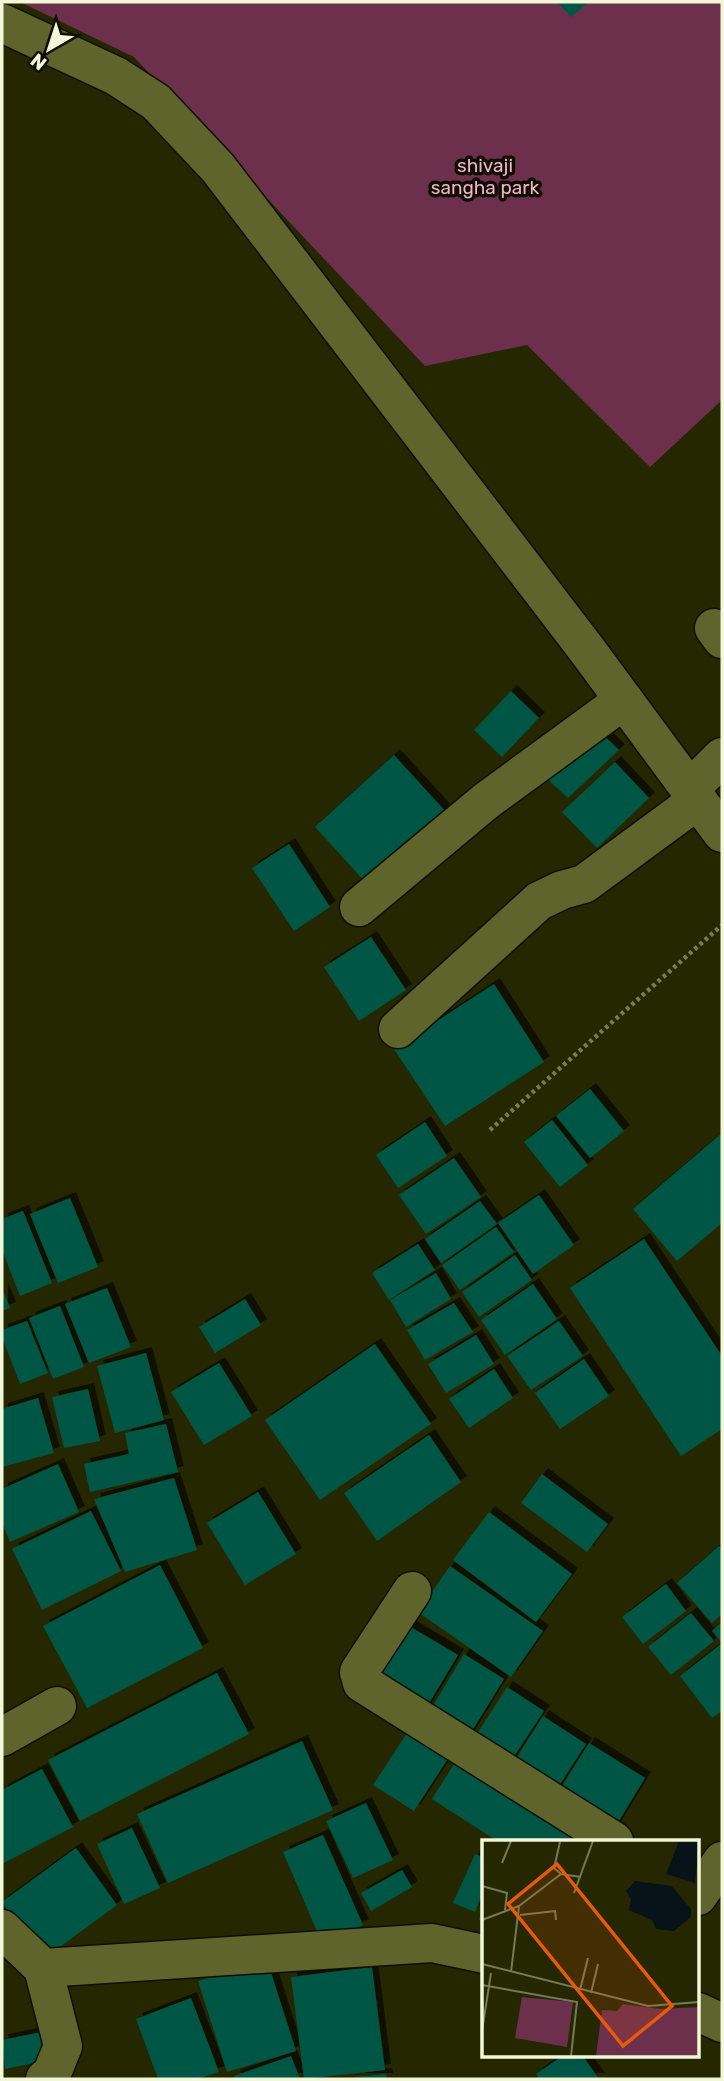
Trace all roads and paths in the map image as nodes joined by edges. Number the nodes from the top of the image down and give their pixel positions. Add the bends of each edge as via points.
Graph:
1 (2, 23) edge
2 (624, 700) junction
3 (722, 757) edge
4 (694, 794) junction
5 (722, 833) edge
6 (359, 907) dead end
7 (722, 925) edge
8 (398, 1029) dead end
9 (490, 1130) dead end
10 (412, 1591) dead end
11 (57, 1706) dead end
12 (2, 1737) edge
13 (612, 1840) edge
14 (722, 1861) edge
15 (700, 1892) edge
16 (2, 1929) edge
17 (482, 1954) edge
18 (43, 1968) junction
19 (700, 2013) edge
20 (722, 2023) edge
21 (45, 2079) edge

1 - 2 street via 116,76 156,102 218,168
2 - 4 street
2 - 6 street via 486,801
3 - 4 street
4 - 5 street
4 - 8 street via 584,884 539,901
7 - 9 path
10 - 13 street via 359,1672 362,1683
11 - 12 street
14 - 15 street
16 - 18 street
17 - 18 street via 432,1943
18 - 21 street via 63,2046
19 - 20 street

